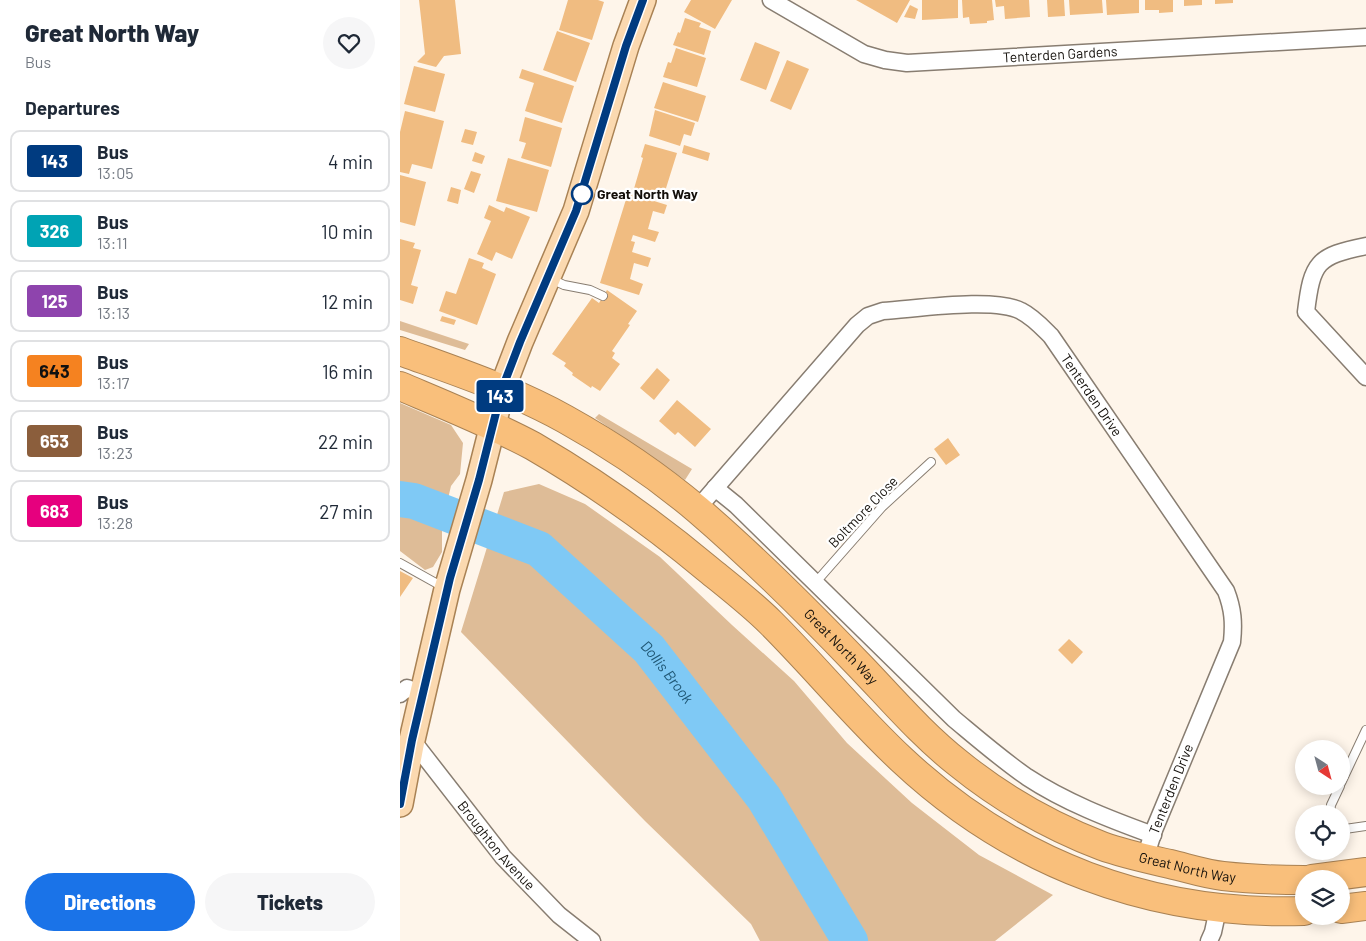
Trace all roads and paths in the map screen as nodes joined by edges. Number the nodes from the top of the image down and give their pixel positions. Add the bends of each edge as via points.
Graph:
1 (643, 0) edge
2 (771, 0) edge
3 (1366, 37) edge
4 (1366, 246) edge
5 (548, 277) junction
6 (603, 296) dead end
7 (400, 350) edge
8 (1366, 377) edge
9 (400, 386) edge
10 (502, 389) junction
11 (492, 426) junction
12 (932, 462) dead end
13 (715, 488) junction
14 (697, 509) junction
15 (400, 563) edge
16 (816, 582) junction
17 (449, 584) junction
18 (411, 694) edge
19 (1366, 730) edge
20 (412, 740) junction
21 (1350, 764) edge
22 (400, 804) edge
23 (1366, 826) edge
24 (1350, 828) edge
25 (1149, 847) junction
26 (1366, 872) edge
27 (1350, 874) edge
28 (1295, 880) edge
29 (1366, 906) edge
30 (1350, 908) edge
31 (1218, 909) junction
32 (1295, 911) edge
33 (592, 941) edge
34 (1209, 941) edge

1 - 5 main road via 576,211
2 - 3 street, Tenterden Gardens via 864,54 907,63
4 - 8 street via 1332,255 1319,263 1309,283 1306,312
5 - 6 lane
5 - 10 main road
7 - 10 highway, Great North Way
9 - 11 highway
10 - 11 main road
10 - 14 highway, Great North Way via 598,438
11 - 17 main road
11 - 31 highway via 601,488 710,570 769,621 899,757 950,802 983,825 1076,873 1163,900
12 - 16 lane, Boltmore Close via 882,507
13 - 14 street, Tenterden Drive
13 - 16 street, Great North Way
13 - 25 street, Tenterden Drive via 868,316 883,311 984,304 1003,305 1038,323 1051,336 1226,591 1232,608 1232,642
14 - 25 highway, Great North Way via 825,629 956,762 1025,809 1060,828 1105,847
15 - 17 lane
16 - 25 street, Great North Way via 988,748 1028,777 1102,816
17 - 18 main road
18 - 20 main road
19 - 21 lane
20 - 22 main road
20 - 33 street, Broughton Avenue via 503,857 559,915
23 - 24 lane
25 - 28 highway, Great North Way via 1220,876
26 - 27 highway
29 - 30 highway
31 - 32 highway
31 - 34 street

